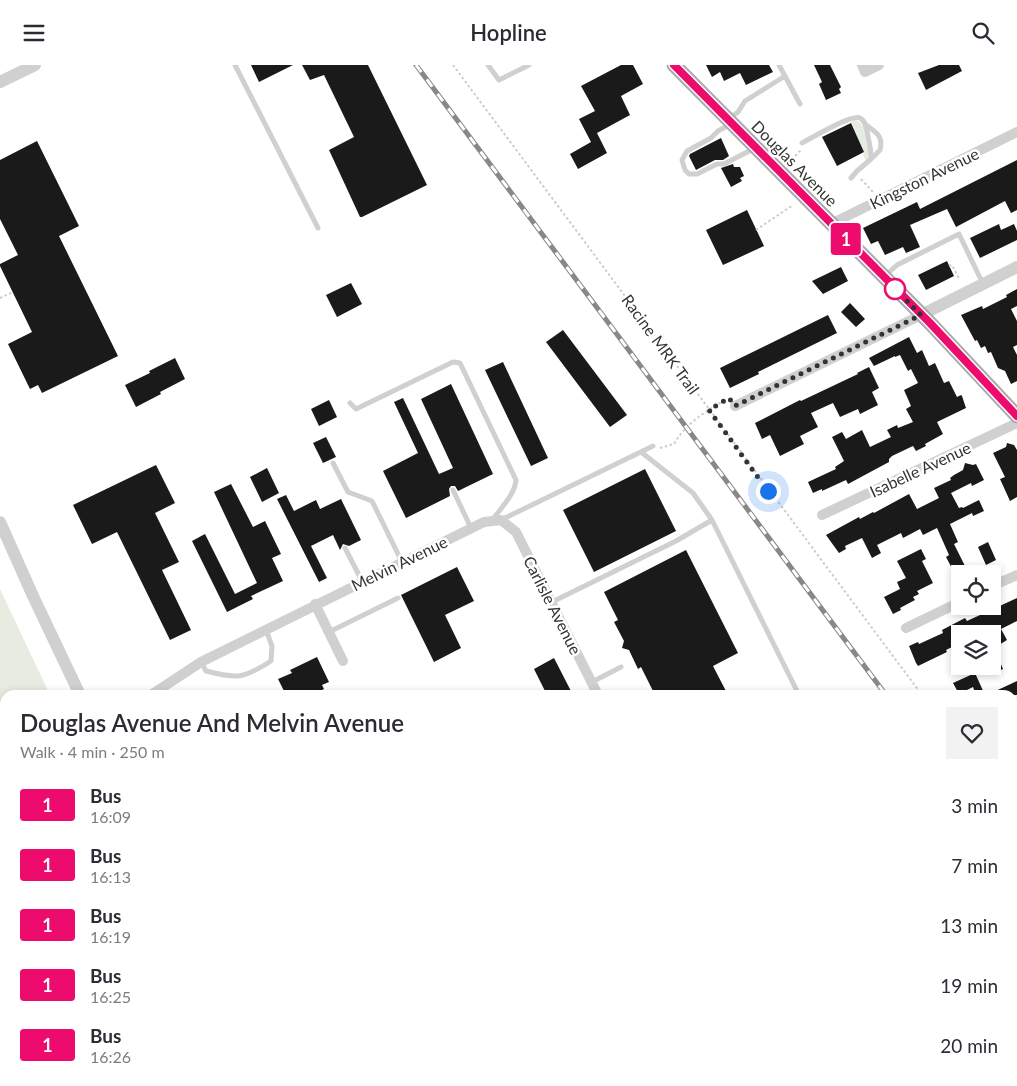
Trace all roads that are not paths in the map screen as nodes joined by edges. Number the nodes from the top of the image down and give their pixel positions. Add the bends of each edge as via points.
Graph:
1 (34, 65) edge
2 (235, 65) edge
3 (488, 65) edge
4 (529, 65) edge
5 (674, 65) edge
6 (779, 65) edge
7 (879, 65) edge
8 (864, 68) edge
9 (785, 76) junction
10 (0, 82) edge
11 (800, 104) dead end
12 (730, 122) junction
13 (865, 124) junction
14 (1017, 132) edge
15 (804, 145) road end
16 (756, 148) junction
17 (871, 159) junction
18 (851, 178) dead end
19 (831, 224) junction
20 (318, 229) dead end
21 (1017, 267) edge
22 (883, 277) junction
23 (983, 284) junction
24 (921, 315) junction
25 (350, 403) dead end
26 (735, 406) road end
27 (1017, 415) edge
28 (1017, 423) edge
29 (652, 446) road end
30 (641, 452) junction
31 (333, 463) dead end
32 (453, 490) dead end
33 (822, 515) dead end
34 (497, 520) junction
35 (712, 520) junction
36 (0, 522) edge
37 (471, 528) junction
38 (345, 548) dead end
39 (402, 562) junction
40 (1017, 575) edge
41 (362, 581) junction
42 (1001, 582) edge
43 (398, 598) dead end
44 (552, 602) junction
45 (315, 605) junction
46 (951, 606) edge
47 (906, 628) dead end
48 (266, 630) junction
49 (329, 633) junction
50 (343, 661) dead end
51 (201, 662) junction
52 (621, 667) dead end
53 (592, 682) junction
54 (78, 690) edge
55 (159, 690) edge
56 (596, 690) edge
57 (797, 690) edge

1 - 10 street
2 - 20 lane
3 - 4 lane via 499,79
5 - 12 main road, Douglas Avenue
6 - 9 lane
7 - 8 street
9 - 11 lane
9 - 12 lane via 745,101
12 - 16 main road, Douglas Avenue
12 - 16 lane via 711,138 687,151 682,160 689,174 724,164
13 - 15 lane via 860,118 846,120
13 - 17 lane
13 - 17 lane via 881,139 880,150
14 - 19 street, Kingston Avenue
16 - 19 main road, Douglas Avenue
17 - 18 lane
19 - 22 main road, Douglas Avenue
21 - 23 street
22 - 23 lane via 897,265 958,234
22 - 24 main road, Douglas Avenue
23 - 24 street
24 - 26 street
24 - 27 main road, Douglas Avenue
25 - 34 lane via 356,409 454,362 460,363 516,481
28 - 33 street, Isabelle Avenue
29 - 30 lane, Melvin Avenue
30 - 34 lane, Melvin Avenue
30 - 35 lane via 692,493
31 - 39 lane via 348,491 372,501
32 - 37 lane
34 - 37 street, Melvin Avenue
34 - 44 street, Carlisle Avenue via 516,532
35 - 44 lane
35 - 57 lane
36 - 54 street
37 - 39 street, Melvin Avenue
38 - 41 lane
39 - 41 street, Melvin Avenue
40 - 42 street
41 - 45 street, Melvin Avenue
43 - 49 lane
44 - 53 street, Carlisle Avenue
45 - 48 street, Melvin Avenue
45 - 49 street
46 - 47 street
48 - 51 street, Melvin Avenue
48 - 51 lane via 272,646 271,661 247,675 231,677 206,671
49 - 50 street
51 - 55 street, Melvin Avenue
52 - 53 lane
53 - 56 street, Carlisle Avenue

